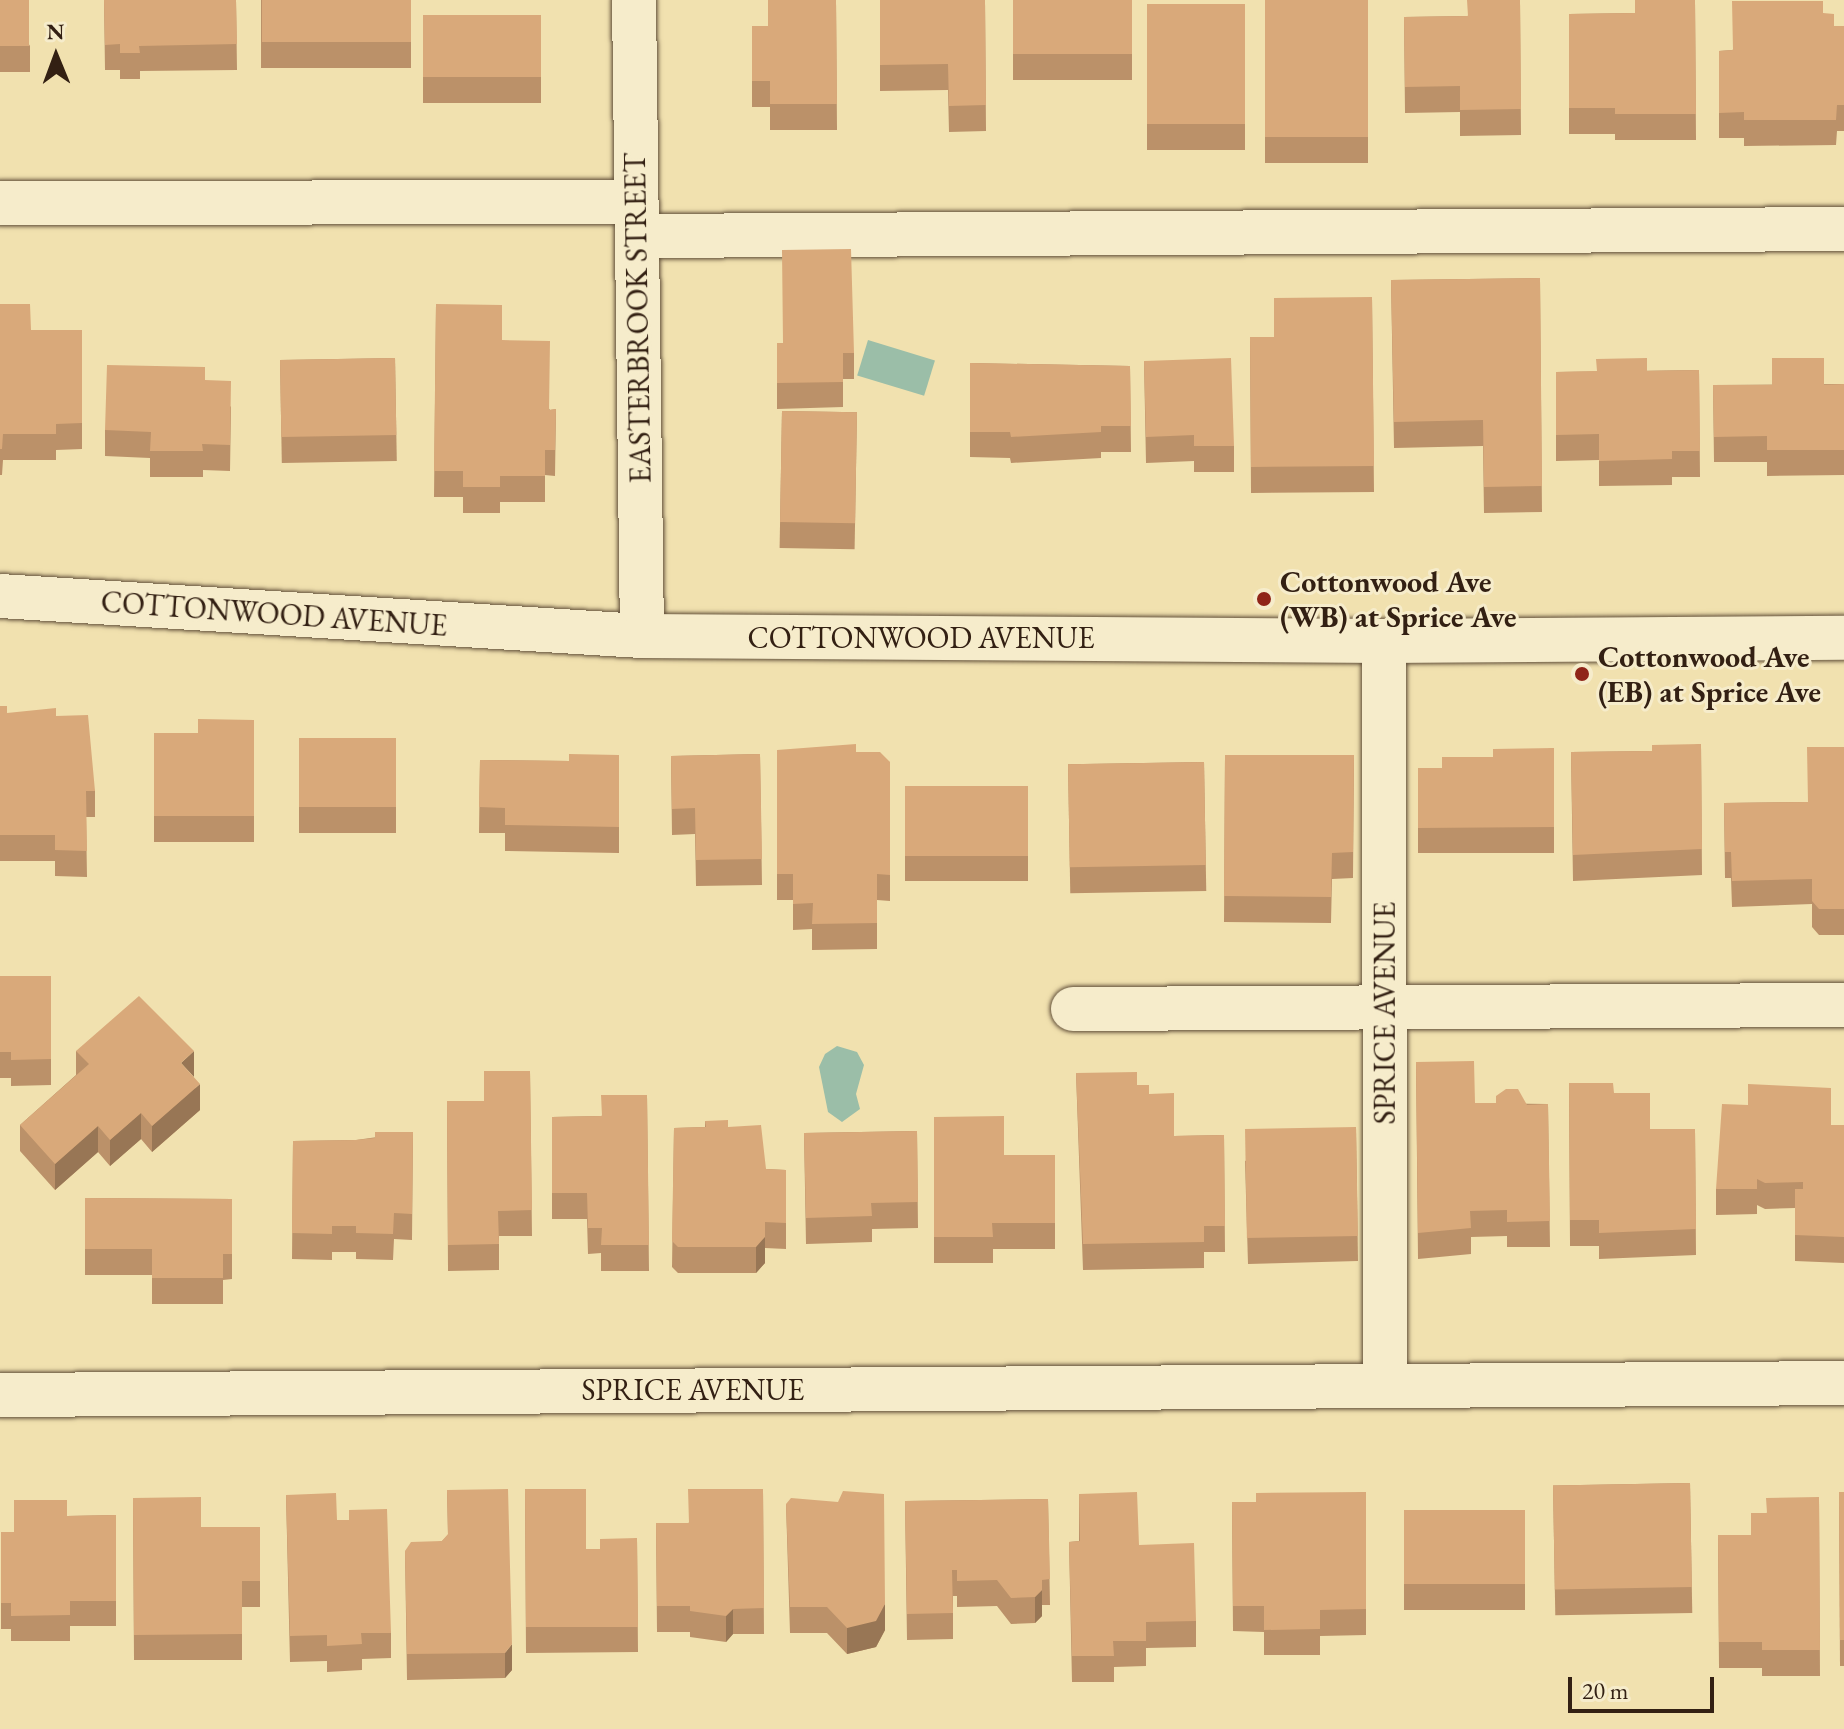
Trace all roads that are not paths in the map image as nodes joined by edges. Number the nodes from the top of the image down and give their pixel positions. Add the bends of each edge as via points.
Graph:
1 (634, 0) edge
2 (0, 203) edge
3 (636, 219) junction
4 (1844, 229) edge
5 (0, 596) edge
6 (642, 636) junction
7 (1844, 638) edge
8 (1384, 641) junction
9 (1844, 1005) edge
10 (1385, 1007) junction
11 (1073, 1009) dead end
12 (1844, 1383) edge
13 (1385, 1386) junction
14 (0, 1395) edge

1 - 3 street, EASTERBROOK STREET
2 - 3 street
3 - 4 street
3 - 6 street, EASTERBROOK STREET
5 - 6 street, COTTONWOOD AVENUE
6 - 8 street, COTTONWOOD AVENUE
7 - 8 street, COTTONWOOD AVENUE
8 - 10 street, SPRICE AVENUE
9 - 10 street
10 - 11 street
10 - 13 street, SPRICE AVENUE
12 - 13 street, SPRICE AVENUE
13 - 14 street, SPRICE AVENUE

